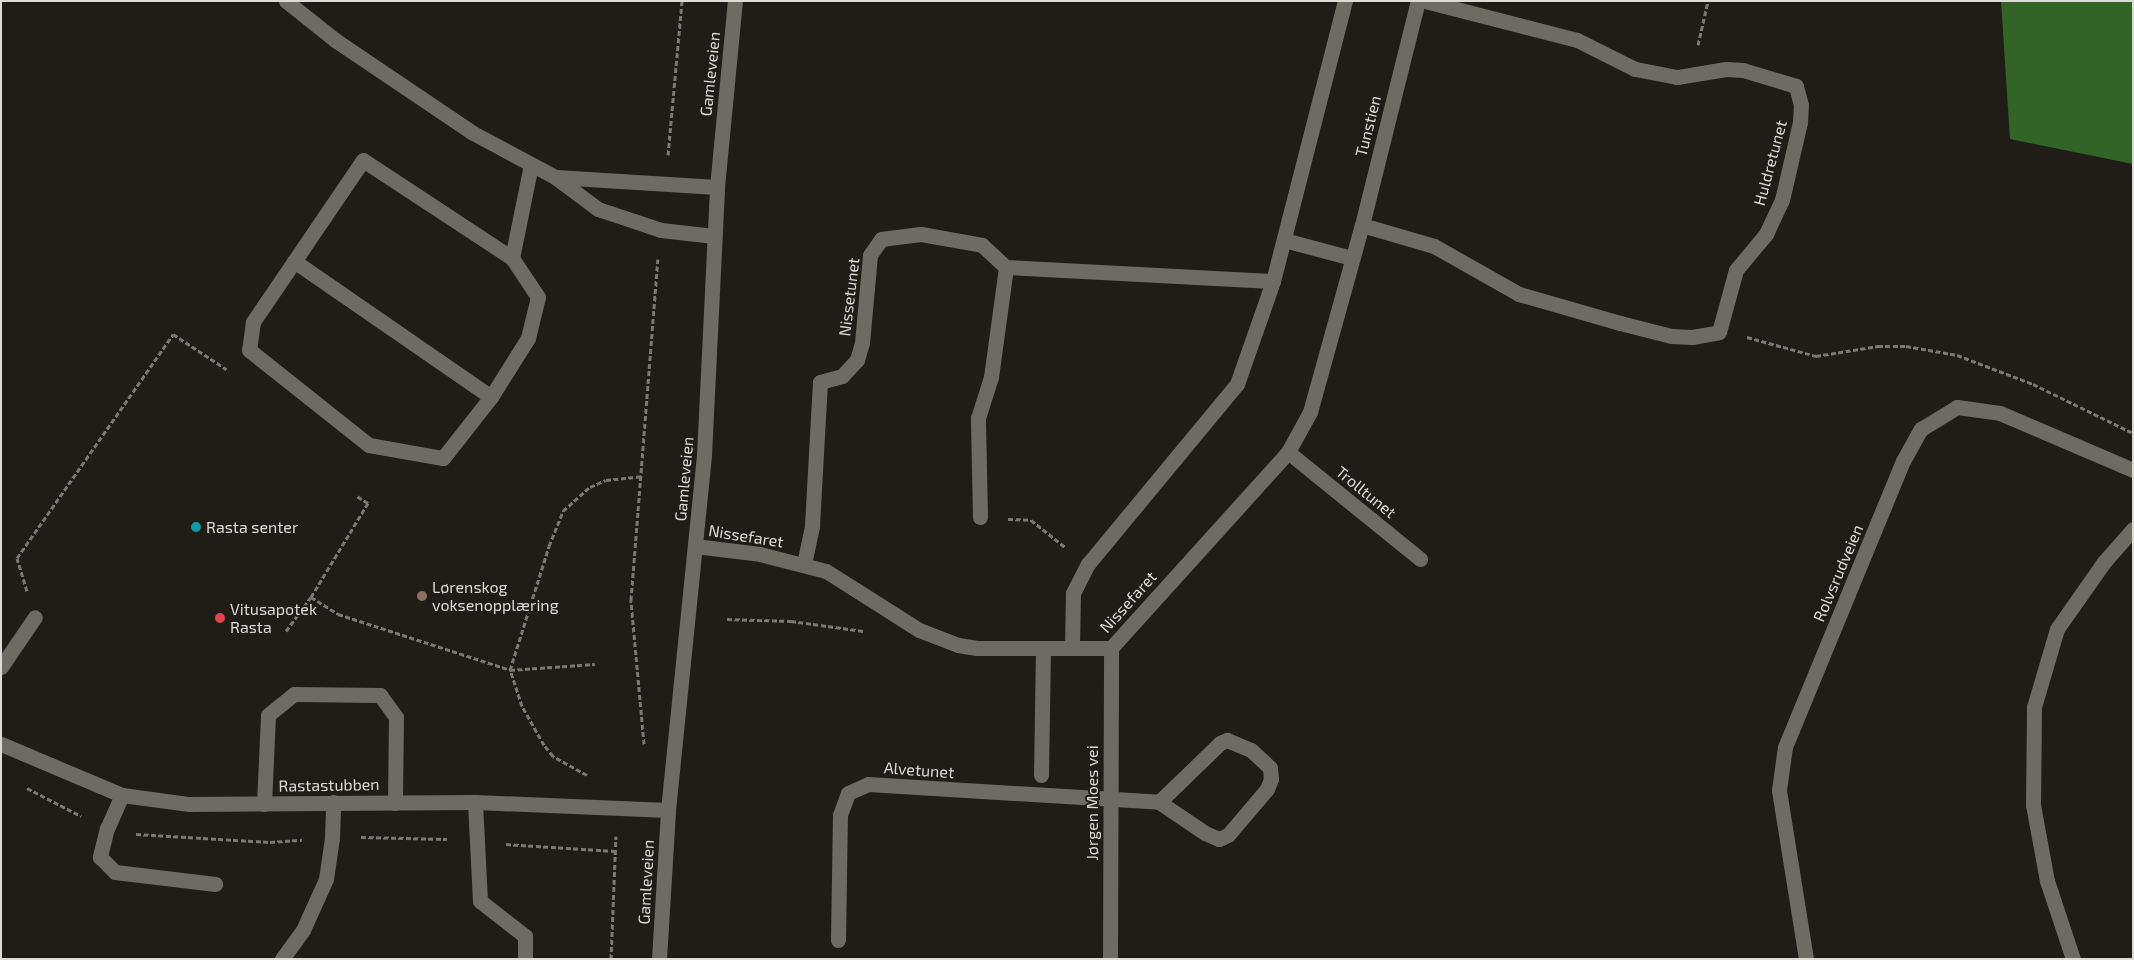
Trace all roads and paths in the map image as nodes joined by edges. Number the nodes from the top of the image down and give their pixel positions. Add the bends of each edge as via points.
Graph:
1 (286, 1) edge
2 (682, 1) edge
3 (736, 1) edge
4 (1345, 1) edge
5 (1418, 1) edge
6 (1425, 1) edge
7 (1708, 1) edge
8 (1700, 74) junction
9 (668, 158) dead end
10 (531, 166) junction
11 (555, 177) junction
12 (717, 187) junction
13 (1362, 225) junction
14 (714, 236) junction
15 (1284, 240) junction
16 (659, 251) dead end
17 (512, 258) junction
18 (1352, 258) junction
19 (294, 261) junction
20 (1006, 267) junction
21 (1273, 281) junction
22 (1718, 332) junction
23 (233, 373) dead end
24 (491, 397) junction
25 (2133, 433) edge
26 (1288, 452) junction
27 (2133, 470) edge
28 (642, 476) junction
29 (357, 496) dead end
30 (980, 517) joint
31 (2133, 529) edge
32 (695, 546) junction
33 (1420, 559) dead end
34 (804, 564) junction
35 (1088, 564) junction
36 (311, 597) junction
37 (900, 616) junction
38 (35, 617) joint
39 (727, 618) dead end
40 (286, 631) dead end
41 (1072, 648) junction
42 (1111, 648) junction
43 (1043, 649) junction
44 (595, 664) dead end
45 (1, 667) edge
46 (510, 670) junction
47 (1, 744) edge
48 (645, 754) dead end
49 (1041, 775) dead end
50 (593, 777) dead end
51 (122, 795) junction
52 (1108, 799) junction
53 (332, 802) junction
54 (475, 802) junction
55 (1160, 802) junction
56 (395, 803) junction
57 (264, 804) junction
58 (617, 808) junction
59 (668, 810) junction
60 (215, 884) dead end
61 (838, 940) dead end
62 (282, 959) edge
63 (525, 959) edge
64 (611, 959) edge
65 (660, 959) edge
66 (1110, 959) edge
67 (1806, 959) edge
68 (2073, 959) edge

1 - 10 street via 336,40 457,122
2 - 9 path
3 - 12 street, Gamleveien
4 - 15 street
5 - 13 street, Tunstien
6 - 8 street, Huldretunet via 1577,40 1635,69 1677,77
7 - 8 path via 1698,44
8 - 22 street, Huldretunet via 1726,69 1778,79 1798,88 1801,105 1782,200 1766,234 1736,270
10 - 11 street
10 - 17 street
11 - 12 street
11 - 14 street via 598,209 621,218 661,230
12 - 14 street, Gamleveien
13 - 18 street, Tunstien
13 - 22 street via 1434,246 1519,294 1671,336 1692,337
14 - 32 street, Gamleveien via 704,455
15 - 18 street
15 - 21 street
16 - 28 path
17 - 19 street via 363,160
17 - 24 street via 538,297 528,338
18 - 26 street, Nissefaret via 1310,412
19 - 24 street
19 - 24 street via 253,322 249,350 369,445 443,458
20 - 21 street
20 - 30 street via 991,377 978,418
20 - 34 street, Nissetunet via 982,245 921,234 881,239 870,255 862,343 857,360 842,376 820,382 812,525
21 - 35 street via 1238,384
22 - 25 path via 1810,355 1906,346 1957,355 2033,384
23 - 38 path via 173,334 17,558
26 - 33 street, Trolltunet
26 - 42 street, Nissefaret
27 - 67 street, Rolvsrudveien via 2000,413 1957,408 1921,429 1903,461 1784,747 1779,790
28 - 46 path via 606,480 590,487 564,511 549,546
28 - 48 path via 631,600
29 - 36 path via 368,503
30 - 35 path via 1031,520
31 - 68 street via 2104,562 2057,629 2034,707 2033,805 2047,881
32 - 34 street, Nissefaret
32 - 59 street, Gamleveien
34 - 37 street, Nissefaret via 848,583
35 - 41 street via 1073,592
36 - 40 path
36 - 46 path via 338,614
37 - 39 path via 883,627 868,631 791,621
37 - 43 street, Nissefaret via 919,630 958,645
38 - 45 street
41 - 42 street, Nissefaret
41 - 43 street, Nissefaret
42 - 52 street, Jørgen Moes vei
43 - 49 street
44 - 46 path
46 - 50 path via 522,706 544,745 568,766
47 - 51 street, Rastastubben
51 - 57 street, Rastastubben via 189,804
51 - 60 street via 107,828 100,857 115,872
52 - 55 street, Alvetunet
52 - 61 street, Alvetunet via 868,784 848,793 840,814
52 - 66 street, Jørgen Moes vei
53 - 56 street, Rastastubben
53 - 57 street, Rastastubben
53 - 62 street via 332,838 326,879 303,930
54 - 56 street, Rastastubben
54 - 58 street, Rastastubben
54 - 63 street via 480,901 525,936
55 - 55 street via 1204,833 1219,839 1228,835 1267,789 1270,768 1251,750 1227,740 1220,743
56 - 57 street via 396,717 380,694 294,694 268,715
58 - 59 street, Rastastubben
58 - 64 path
59 - 65 street, Gamleveien

